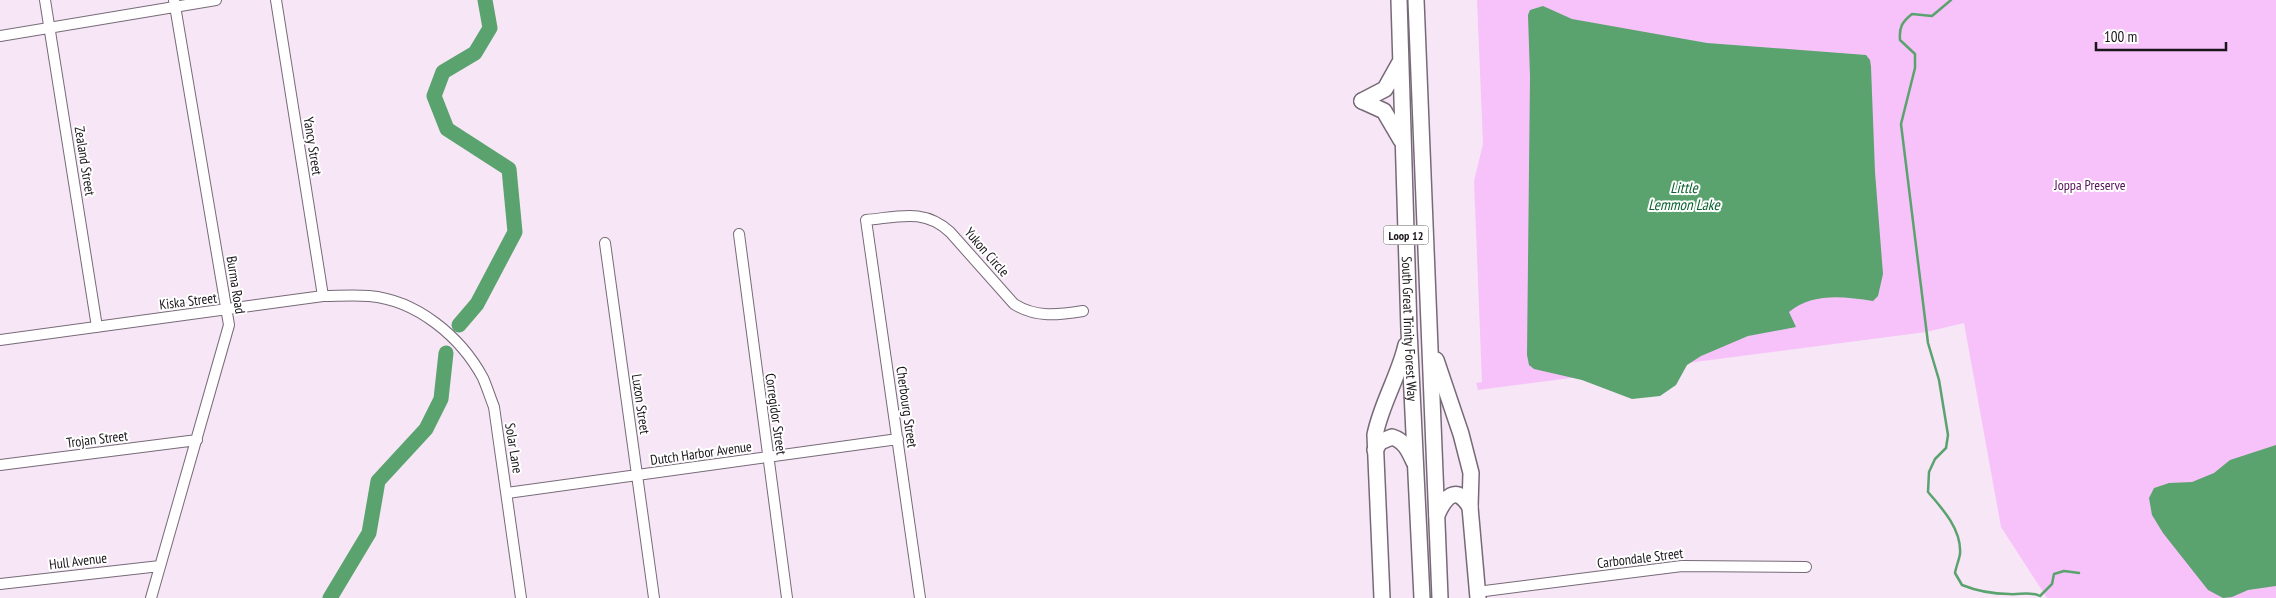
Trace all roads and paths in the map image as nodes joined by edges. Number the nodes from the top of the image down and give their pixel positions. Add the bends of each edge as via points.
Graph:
1 (45, 0) edge
2 (216, 0) edge
3 (276, 0) edge
4 (1399, 0) edge
5 (1416, 0) edge
6 (174, 3) edge
7 (50, 26) junction
8 (0, 36) edge
9 (1401, 60) junction
10 (1402, 102) junction
11 (1403, 142) junction
12 (1422, 163) junction
13 (866, 220) joint
14 (739, 234) dead end
15 (604, 243) dead end
16 (323, 296) junction
17 (227, 310) junction
18 (1083, 311) dead end
19 (434, 323) joint
20 (98, 327) junction
21 (1409, 330) junction
22 (0, 340) edge
23 (1430, 342) junction
24 (898, 439) junction
25 (197, 440) junction
26 (1375, 450) junction
27 (768, 458) junction
28 (0, 465) edge
29 (1417, 470) junction
30 (638, 476) junction
31 (507, 493) junction
32 (1470, 507) junction
33 (1437, 516) junction
34 (160, 566) junction
35 (1806, 567) dead end
36 (0, 584) edge
37 (1478, 595) edge
38 (151, 598) edge
39 (522, 598) edge
40 (654, 598) edge
41 (787, 598) edge
42 (920, 598) edge
43 (1382, 598) edge
44 (1422, 598) edge
45 (1440, 598) edge

1 - 7 street, Zealand Street
2 - 6 street
3 - 16 street, Yancy Street
4 - 9 main road, South Great Trinity Forest Way / Loop 12
5 - 12 main road, South Great Trinity Forest Way / Loop 12
6 - 7 street
6 - 17 street, Burma Road
7 - 8 street
7 - 20 street, Zealand Street
9 - 10 main road, South Great Trinity Forest Way / Loop 12
9 - 11 main road via 1385,89 1362,101 1384,112
10 - 11 main road, South Great Trinity Forest Way / Loop 12
10 - 12 main road via 1410,112 1412,133
11 - 21 main road, South Great Trinity Forest Way / Loop 12
12 - 23 main road, South Great Trinity Forest Way / Loop 12
13 - 18 street, Yukon Circle via 912,215 928,217 941,223 1014,304 1025,311 1059,315
13 - 24 street, Cherbourg Street
14 - 27 street, Corregidor Street
15 - 30 street, Luzon Street
16 - 17 street, Kiska Street
16 - 19 street, Kiska Street via 383,299 418,312
17 - 20 street, Kiska Street
17 - 25 street, Burma Road via 229,325
19 - 31 street, Solar Lane via 468,354 483,379 494,407
20 - 22 street, Kiska Street
21 - 26 main road via 1398,374 1377,425
21 - 29 main road, South Great Trinity Forest Way / Loop 12
23 - 32 main road via 1466,452 1471,473
23 - 33 main road, South Great Trinity Forest Way / Loop 12
24 - 27 street, Dutch Harbor Avenue
24 - 42 street, Cherbourg Street
25 - 28 street, Trojan Street
25 - 34 street, Burma Road
26 - 29 main road via 1386,438 1399,439 1409,451
26 - 43 main road
27 - 30 street, Dutch Harbor Avenue
27 - 41 street, Corregidor Street
29 - 44 main road, South Great Trinity Forest Way / Loop 12
30 - 31 street, Dutch Harbor Avenue
30 - 40 street, Luzon Street
31 - 39 street, Solar Lane
32 - 33 main road via 1459,496 1450,495
32 - 37 main road
33 - 45 main road, South Great Trinity Forest Way / Loop 12
34 - 36 street, Hull Avenue
34 - 38 street, Burma Road
35 - 37 street, Carbondale Street via 1682,566

